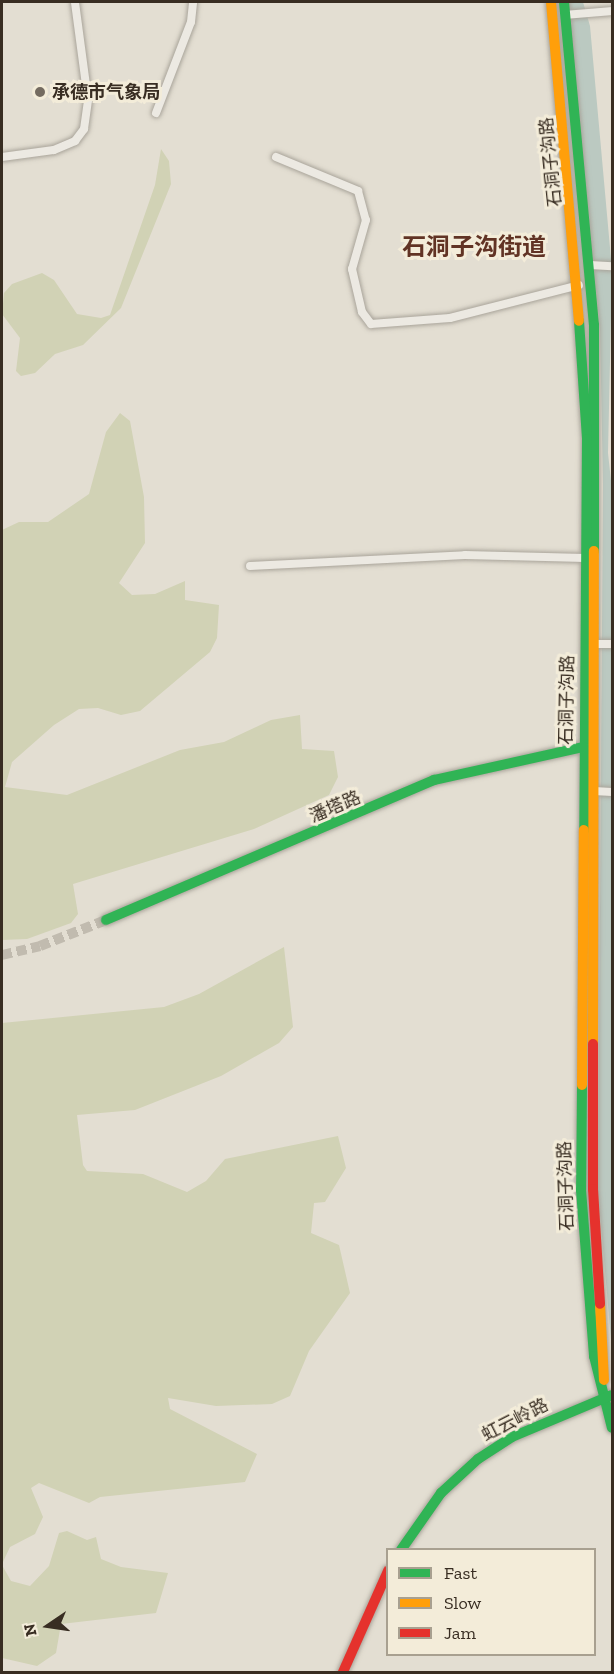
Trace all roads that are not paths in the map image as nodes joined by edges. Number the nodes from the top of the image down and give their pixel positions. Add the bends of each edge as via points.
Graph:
1 (75, 2) edge
2 (193, 2) edge
3 (551, 2) edge
4 (564, 2) edge
5 (612, 11) edge
6 (567, 15) junction
7 (156, 113) dead end
8 (2, 156) edge
9 (276, 157) dead end
10 (591, 266) junction
11 (612, 266) edge
12 (579, 285) junction
13 (585, 558) junction
14 (250, 566) dead end
15 (597, 644) junction
16 (612, 644) edge
17 (583, 747) junction
18 (596, 791) junction
19 (612, 792) edge
20 (106, 920) tunnel mouth
21 (608, 1396) edge
22 (612, 1428) edge
23 (402, 1548) edge
24 (386, 1573) edge
25 (343, 1672) edge

1 - 8 street via 88,100 84,129 75,141 54,150
2 - 7 street via 191,22
3 - 12 main road, 石洞子沟路
4 - 6 main road, 石洞子沟路
5 - 6 street
6 - 10 main road, 石洞子沟路
9 - 12 street via 358,191 366,220 352,269 362,312 371,324 450,318
10 - 11 street
10 - 15 main road, 石洞子沟路 via 597,429
12 - 13 main road, 石洞子沟路 via 587,439
13 - 14 street via 465,555
13 - 17 main road, 石洞子沟路
15 - 16 street
15 - 18 main road, 石洞子沟路
17 - 20 main road, 潘塔路 via 434,780
17 - 21 main road, 石洞子沟路 via 581,1191 594,1356
18 - 19 street
18 - 21 main road, 石洞子沟路 via 592,1189
21 - 22 main road, 石洞子沟路
21 - 23 main road, 虹云岭路 via 512,1437 478,1459 441,1493
24 - 25 main road

